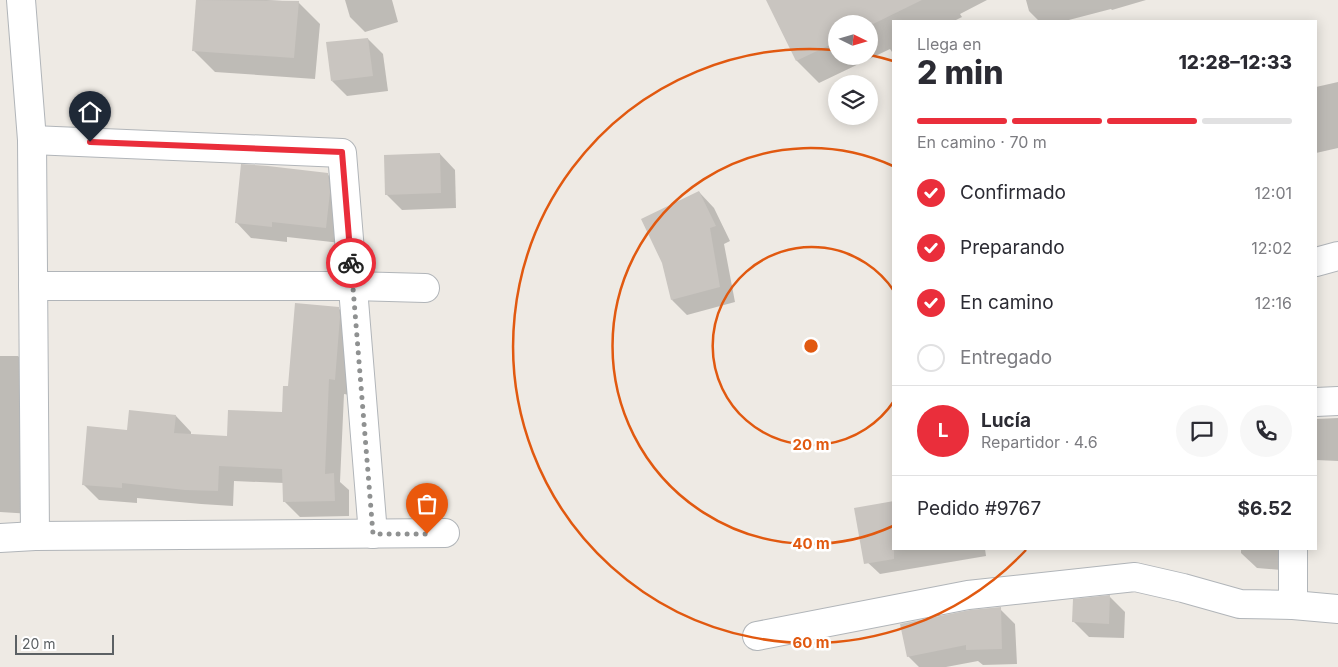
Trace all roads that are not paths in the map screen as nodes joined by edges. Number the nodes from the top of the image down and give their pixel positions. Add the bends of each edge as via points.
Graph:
1 (21, 0) edge
2 (32, 140) junction
3 (1338, 256) edge
4 (1317, 262) edge
5 (33, 286) junction
6 (353, 286) junction
7 (424, 288) dead end
8 (1338, 401) edge
9 (1317, 402) edge
10 (445, 533) dead end
11 (373, 534) junction
12 (35, 536) junction
13 (0, 538) edge
14 (1293, 550) edge
15 (1293, 605) junction
16 (1338, 609) edge
17 (757, 636) dead end

1 - 2 street
2 - 5 street
2 - 6 street via 342,152
3 - 4 street
5 - 6 street
5 - 12 street
6 - 7 street
6 - 11 street
8 - 9 street
10 - 11 street
11 - 12 street
12 - 13 street
14 - 15 street
15 - 16 street
15 - 17 street via 1240,604 1135,577 968,595

